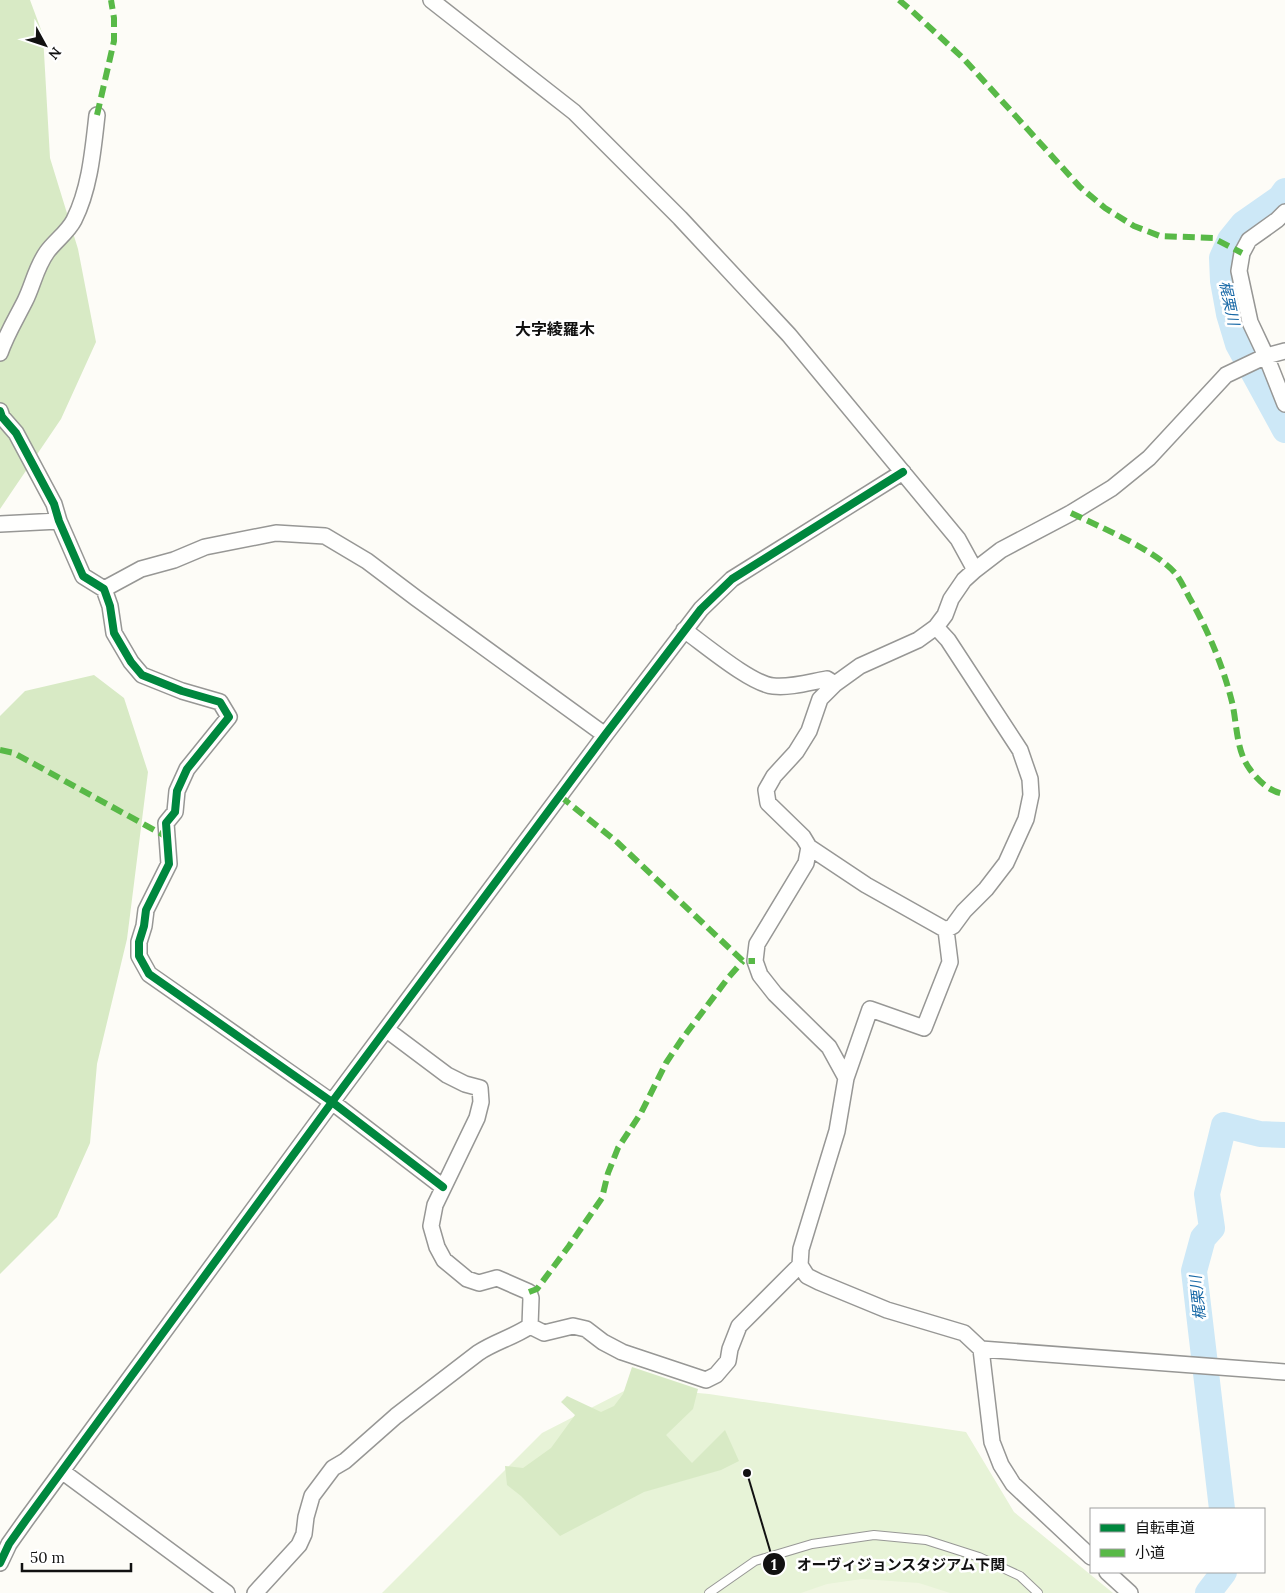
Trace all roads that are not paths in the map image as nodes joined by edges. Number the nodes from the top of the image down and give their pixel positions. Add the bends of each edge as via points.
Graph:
1 (430, 0) edge
2 (97, 115) dead end
3 (1285, 212) edge
4 (1285, 351) edge
5 (0, 353) edge
6 (1263, 357) junction
7 (1285, 404) edge
8 (0, 411) edge
9 (903, 472) junction
10 (59, 521) junction
11 (0, 524) edge
12 (975, 570) junction
13 (104, 589) junction
14 (936, 627) junction
15 (684, 630) junction
16 (835, 684) junction
17 (605, 735) junction
18 (809, 847) junction
19 (946, 930) junction
20 (387, 1030) junction
21 (846, 1078) junction
22 (332, 1102) junction
23 (443, 1187) junction
24 (800, 1265) junction
25 (530, 1326) junction
26 (981, 1349) junction
27 (1285, 1372) edge
28 (63, 1472) junction
29 (1090, 1556) edge
30 (0, 1563) edge
31 (1108, 1573) edge
32 (226, 1593) edge
33 (255, 1593) edge
34 (709, 1593) edge
35 (1038, 1593) edge
36 (1130, 1593) edge

1 - 9 street via 574,112 680,218 789,335
2 - 5 street via 81,204 73,222 46,252
3 - 6 street via 1249,240 1242,253 1239,271 1250,322
4 - 6 street
6 - 7 street
6 - 12 street via 1226,376 1149,458 1112,488 1001,550
8 - 10 street via 16,433 54,504
9 - 12 street via 958,539
9 - 15 street via 732,580
10 - 11 street
10 - 13 street via 82,576
12 - 14 street via 964,580
13 - 17 street via 141,569 174,560 205,546 276,533 325,536 367,561
13 - 22 street via 114,633 142,675 182,692 220,702 229,717 187,768 177,791 175,812 166,822 169,864 146,910 139,956 149,974
14 - 16 street via 918,640 860,666
14 - 19 street via 948,640 1020,750 1030,779 1031,795 1026,819 1006,863
15 - 16 street via 753,679 772,686 827,679
15 - 17 street
16 - 18 street via 820,699 809,731 796,752 766,790 768,803
17 - 20 street
18 - 19 street via 866,885
18 - 21 street via 806,863 757,944 755,961 760,975 775,994 829,1047
19 - 21 street via 950,962 924,1028 870,1008
20 - 22 street
20 - 23 street via 446,1075 480,1088 477,1118
21 - 24 street via 837,1131 801,1249
22 - 23 street
22 - 28 street
23 - 25 street via 431,1226 444,1260 467,1279 480,1283 497,1278 529,1292
24 - 25 street via 738,1326 728,1362 706,1380 622,1352 586,1329 573,1326 544,1333
24 - 26 street via 807,1276 819,1282 886,1310 964,1333
25 - 33 street via 478,1353 396,1416 345,1462 333,1468 312,1496 304,1534 298,1545
26 - 27 street
26 - 29 street via 992,1442 1001,1464 1013,1484
28 - 30 street via 9,1544
28 - 32 street
31 - 36 street
34 - 35 lane via 755,1562 812,1544 874,1535 926,1540 979,1557 1020,1576

